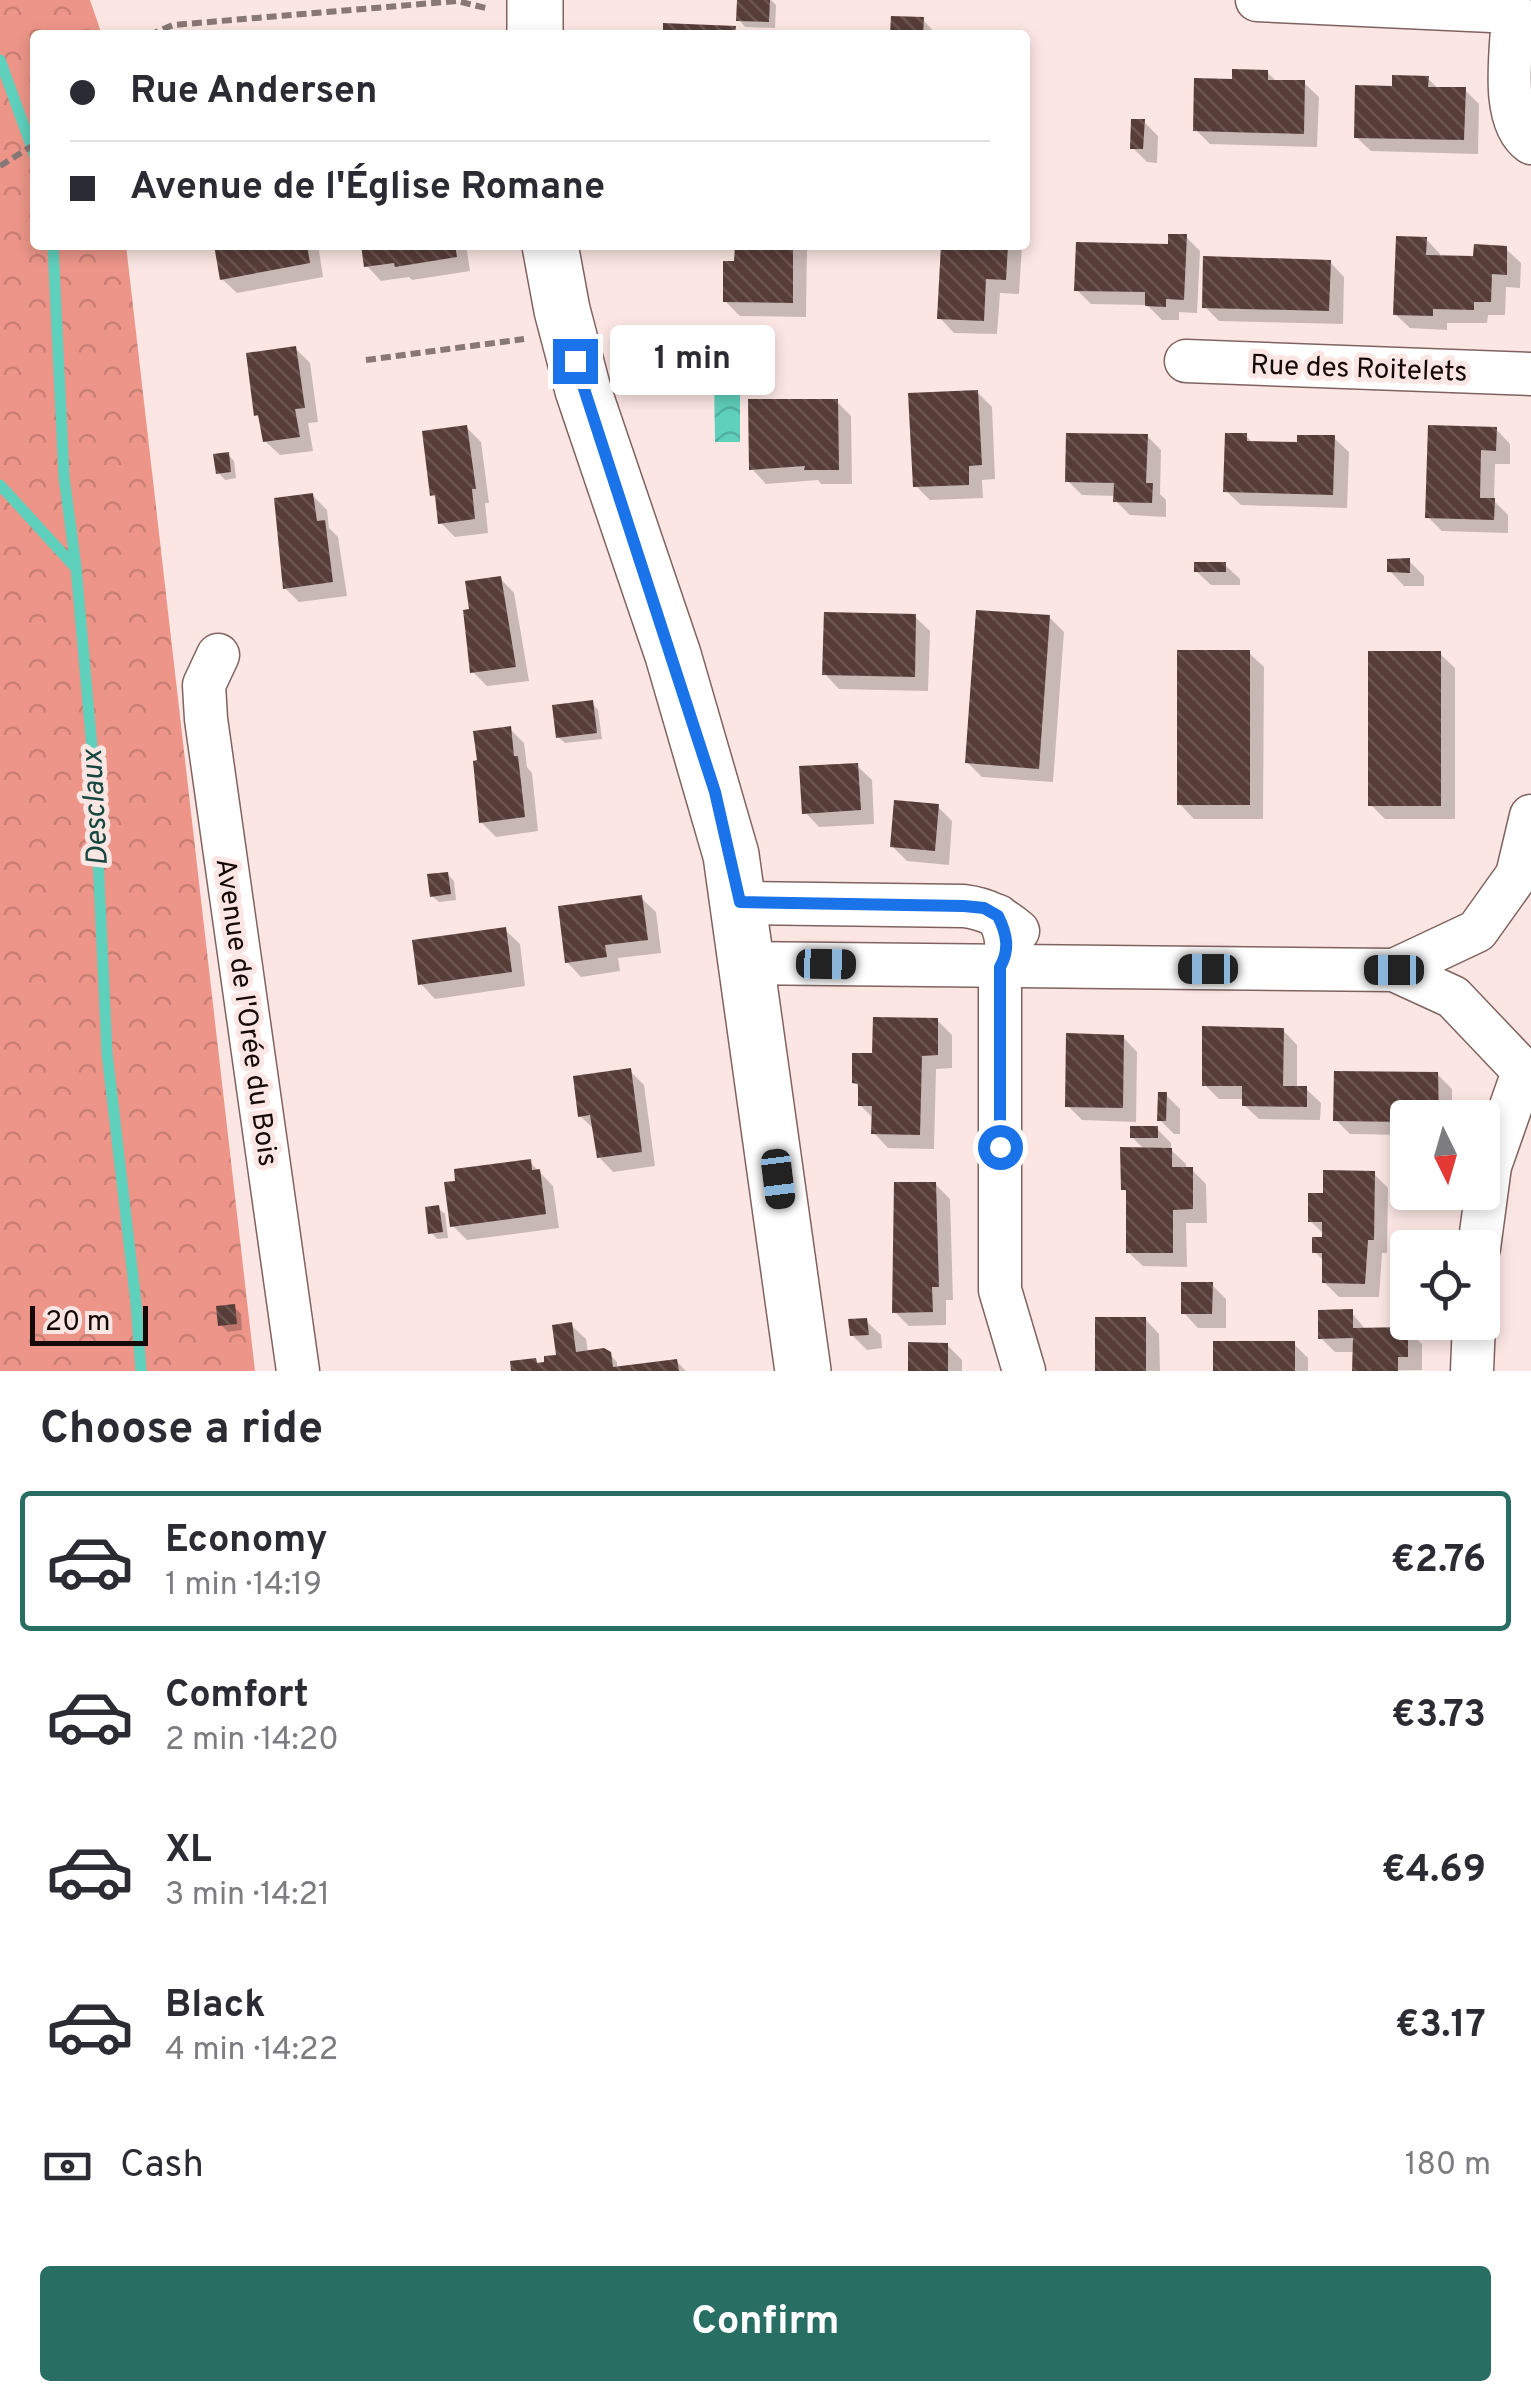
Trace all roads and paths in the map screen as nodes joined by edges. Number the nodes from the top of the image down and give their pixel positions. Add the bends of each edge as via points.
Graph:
1 (1257, 0) edge
2 (535, 18) edge
3 (160, 30) edge
4 (1531, 143) edge
5 (30, 147) edge
6 (0, 166) edge
7 (551, 250) edge
8 (568, 333) junction
9 (366, 360) dead end
10 (1186, 361) dead end
11 (1531, 374) edge
12 (218, 655) dead end
13 (1531, 816) edge
14 (740, 902) junction
15 (998, 916) junction
16 (748, 963) junction
17 (1000, 967) junction
18 (1060, 968) junction
19 (1394, 970) junction
20 (1527, 1076) edge
21 (1482, 1230) edge
22 (1473, 1340) edge
23 (298, 1371) edge
24 (803, 1371) edge
25 (1024, 1371) edge
26 (1472, 1371) edge

1 - 4 street via 1512,12 1511,108 1514,125
2 - 3 path via 458,1
5 - 6 path
7 - 8 street
8 - 9 path
8 - 14 street via 715,792
10 - 11 street, Rue des Roitelets
12 - 23 street, Avenue de l'Orée du Bois via 204,685 206,719
13 - 19 street via 1516,876 1477,931
14 - 15 street via 964,906
14 - 16 street
15 - 17 street via 1007,944
15 - 18 street
16 - 17 street
16 - 24 street
17 - 18 street
17 - 25 street via 1000,1290
18 - 19 street
19 - 20 street via 1453,997
20 - 21 street via 1490,1166
22 - 26 street

